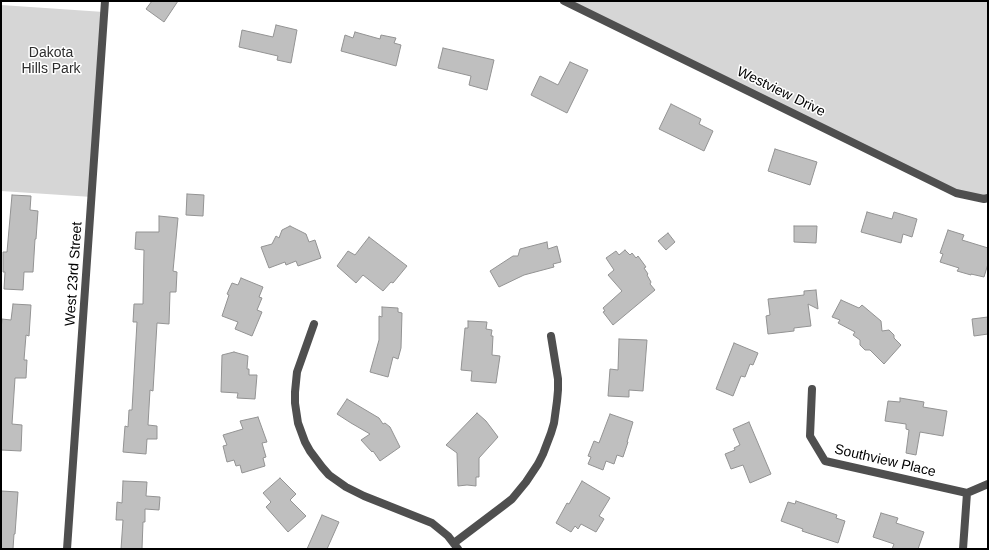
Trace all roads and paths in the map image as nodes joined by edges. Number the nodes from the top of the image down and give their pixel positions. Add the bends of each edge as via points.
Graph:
1 (105, 1) edge
2 (564, 1) edge
3 (988, 198) edge
4 (314, 324) dead end
5 (551, 336) dead end
6 (812, 389) dead end
7 (988, 484) edge
8 (967, 493) junction
9 (456, 546) edge
10 (67, 549) edge
11 (963, 549) edge

1 - 10 street, West 23rd Street
2 - 3 street, Westview Drive via 956,193
4 - 9 street via 297,372 295,392 298,423 310,451 329,475 346,487 432,523
5 - 9 street via 558,396 554,423 543,454 512,499
6 - 8 street, Southview Place via 810,436 825,461
7 - 8 street
8 - 11 street

